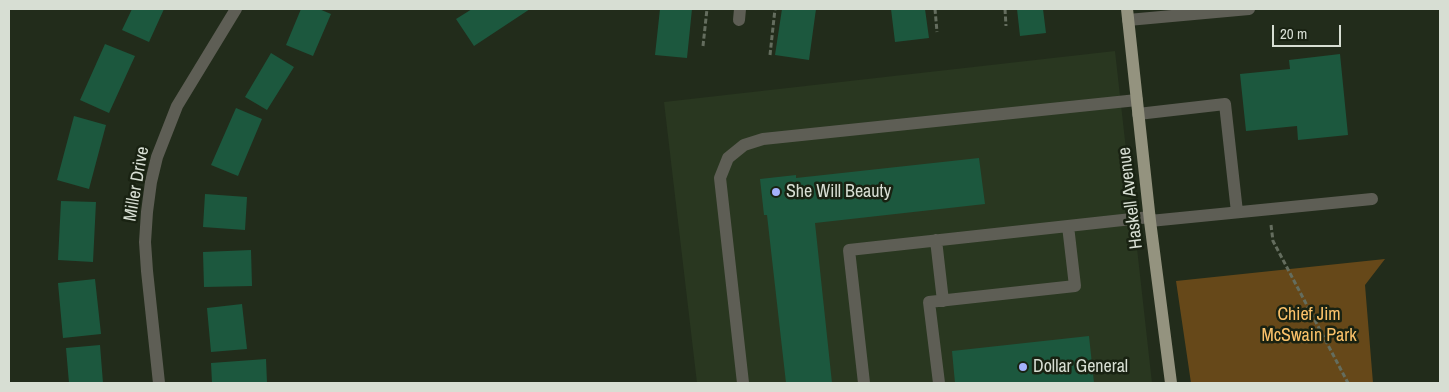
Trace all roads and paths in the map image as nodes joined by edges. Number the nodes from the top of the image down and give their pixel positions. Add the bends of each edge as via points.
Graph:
1 (236, 9) edge
2 (707, 9) edge
3 (775, 9) edge
4 (935, 9) edge
5 (1005, 9) edge
6 (1249, 9) edge
7 (1233, 10) edge
8 (1127, 14) edge
9 (1006, 26) dead end
10 (937, 32) dead end
11 (703, 46) dead end
12 (770, 56) dead end
13 (1137, 100) junction
14 (1138, 114) junction
15 (1372, 199) dead end
16 (1268, 209) junction
17 (1237, 212) junction
18 (1150, 219) junction
19 (1068, 226) junction
20 (936, 240) junction
21 (943, 301) junction
22 (159, 383) edge
23 (743, 383) edge
24 (864, 383) edge
25 (938, 383) edge
26 (1171, 383) edge
27 (1348, 383) edge

1 - 22 street, Miller Drive via 177,106 151,182 145,242
2 - 11 path
3 - 12 path
4 - 10 path
5 - 9 path
6 - 7 street
7 - 8 street
8 - 13 main road, Haskell Avenue
13 - 14 main road, Haskell Avenue
13 - 23 street via 763,139 744,145 728,158 720,178
14 - 17 street via 1225,104
14 - 18 main road, Haskell Avenue
15 - 16 street
16 - 17 street
16 - 27 path via 1273,241
17 - 18 street
18 - 19 street
18 - 26 main road, Haskell Avenue
19 - 20 street
19 - 21 street via 1075,286
20 - 21 street
20 - 24 street via 850,250
21 - 25 street via 929,302

